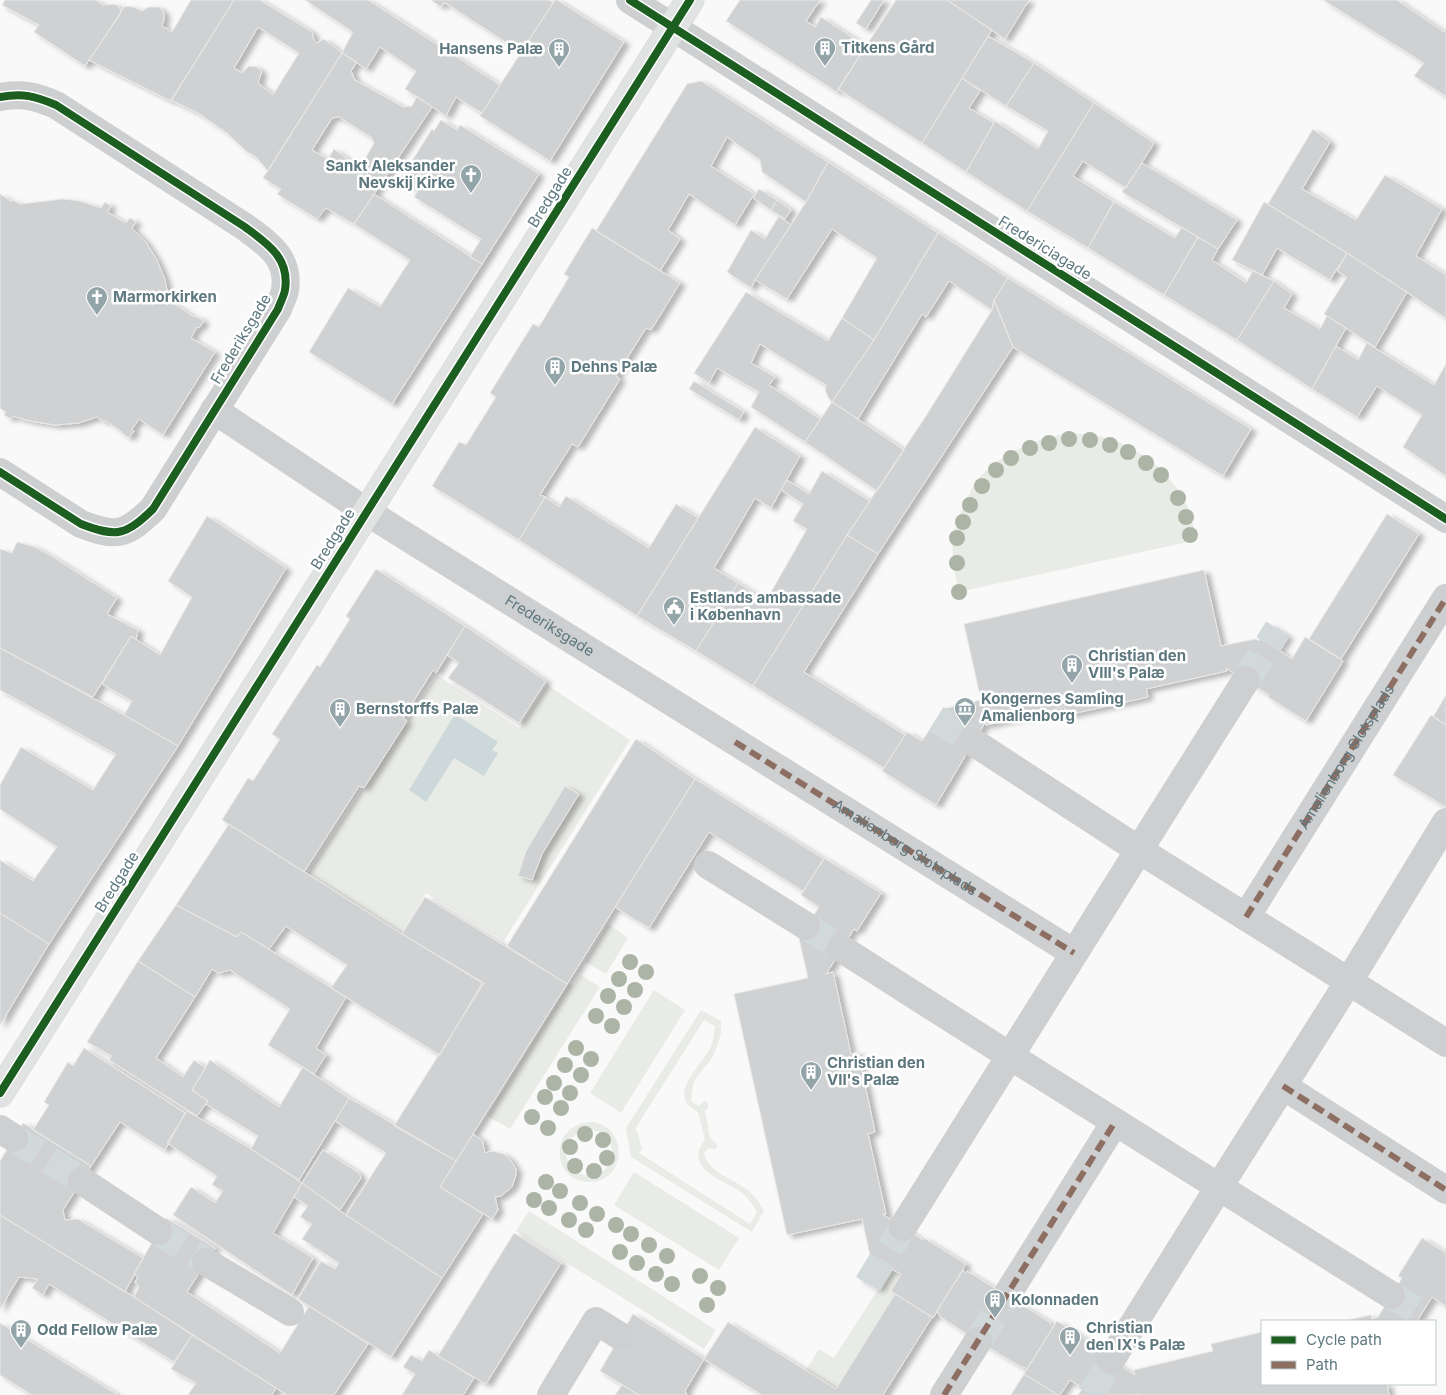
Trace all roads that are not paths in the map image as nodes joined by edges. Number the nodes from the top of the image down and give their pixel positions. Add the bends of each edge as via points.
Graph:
1 (630, 0) edge
2 (690, 0) edge
3 (673, 27) junction
4 (0, 97) edge
5 (214, 410) junction
6 (0, 472) edge
7 (367, 512) junction
8 (1446, 519) edge
9 (1446, 598) edge
10 (1246, 680) tunnel mouth
11 (735, 742) joint
12 (973, 742) tunnel mouth
13 (1446, 822) edge
14 (1139, 850) junction
15 (708, 865) dead end
16 (1246, 917) junction
17 (806, 926) tunnel mouth
18 (842, 949) tunnel mouth
19 (1074, 954) junction
20 (1349, 981) junction
21 (1446, 1043) edge
22 (1010, 1056) junction
23 (1282, 1086) junction
24 (0, 1093) edge
25 (1116, 1122) junction
26 (82, 1181) tunnel mouth
27 (1219, 1187) junction
28 (1446, 1190) edge
29 (903, 1227) tunnel mouth
30 (158, 1231) tunnel mouth
31 (206, 1262) tunnel mouth
32 (1007, 1295) tunnel mouth
33 (1391, 1295) tunnel mouth
34 (290, 1312) dead end
35 (620, 1336) dead end
36 (978, 1341) tunnel mouth
37 (1111, 1360) tunnel mouth
38 (551, 1395) edge
39 (944, 1395) edge

1 - 3 street, Fredericiagade
2 - 3 main road, Bredgade
3 - 7 main road, Bredgade
3 - 8 street, Fredericiagade
4 - 5 street, Frederiksgade via 26,95 56,105 252,232 278,255 286,276 285,292 278,309
5 - 6 street, Frederiksgade via 153,509 126,531 112,533 81,524
5 - 7 street, Frederiksgade
7 - 11 street, Frederiksgade
7 - 24 main road, Bredgade
9 - 16 street, Amalienborg Slotsplads
10 - 14 street
11 - 19 street, Amalienborg Slotsplads
12 - 14 street
13 - 20 street
14 - 16 street
14 - 19 street
15 - 17 street
16 - 20 street
18 - 22 street
19 - 22 street
20 - 21 street
20 - 23 street
22 - 25 street
22 - 29 street
23 - 27 street
23 - 28 street
25 - 27 street
25 - 32 street
26 - 30 street
27 - 33 street
27 - 37 street
31 - 34 street
35 - 38 street via 596,1321
36 - 39 street

